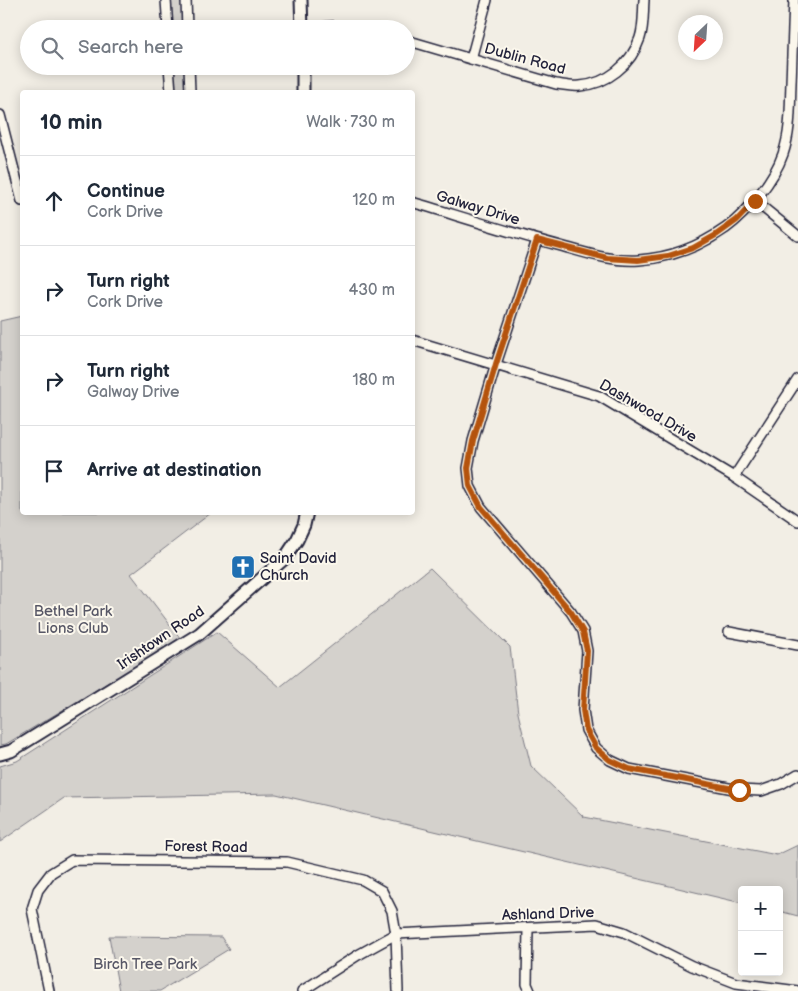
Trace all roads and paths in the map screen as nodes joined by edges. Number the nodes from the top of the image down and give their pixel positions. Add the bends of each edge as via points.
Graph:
1 (166, 0) edge
2 (186, 0) edge
3 (302, 0) edge
4 (487, 0) edge
5 (644, 0) edge
6 (794, 0) edge
7 (167, 20) edge
8 (187, 20) edge
9 (302, 20) edge
10 (415, 43) edge
11 (471, 59) junction
12 (170, 75) edge
13 (189, 75) edge
14 (303, 75) edge
15 (171, 90) edge
16 (190, 90) edge
17 (303, 90) edge
18 (0, 115) edge
19 (20, 193) edge
20 (755, 201) junction
21 (415, 203) edge
22 (798, 236) edge
23 (537, 240) junction
24 (415, 341) edge
25 (496, 364) junction
26 (798, 379) edge
27 (734, 477) junction
28 (306, 515) edge
29 (798, 521) edge
30 (728, 632) dead end
31 (798, 645) edge
32 (0, 754) edge
33 (798, 774) edge
34 (528, 928) junction
35 (396, 934) junction
36 (49, 991) edge
37 (302, 991) edge
38 (398, 991) edge
39 (530, 991) edge
40 (798, 991) edge

1 - 7 street
2 - 8 street
3 - 9 street
4 - 11 street
5 - 11 street, Dublin Road via 640,39 631,57 618,71 601,81 580,86 556,84
6 - 20 street, Galway Drive via 790,127 783,155
10 - 11 street, Dublin Road
12 - 15 street
13 - 16 street
14 - 17 street
18 - 19 street
20 - 22 street
20 - 23 street, Galway Drive via 716,235 693,248 668,256 638,260 607,258
21 - 23 street, Galway Drive
23 - 25 street
24 - 25 street, Dashwood Drive
25 - 27 street, Dashwood Drive via 599,396
25 - 33 street via 473,441 468,468 470,486 481,507 571,612 583,632 587,651 583,710 586,730 596,748 610,760 629,769 739,790 761,790
26 - 27 street
27 - 29 street, Dashwood Drive
28 - 32 street, Irishtown Road via 297,540 285,558 199,634 11,751
30 - 31 street
34 - 35 street, Ashland Drive
34 - 39 street via 527,984
34 - 40 street, Ashland Drive via 596,924 624,932 692,966 736,983
35 - 36 street, Forest Road via 392,911 382,891 363,880 287,862 72,860 51,873 38,890 32,908
35 - 37 street, Ashland Drive
35 - 38 street, Forest Road

